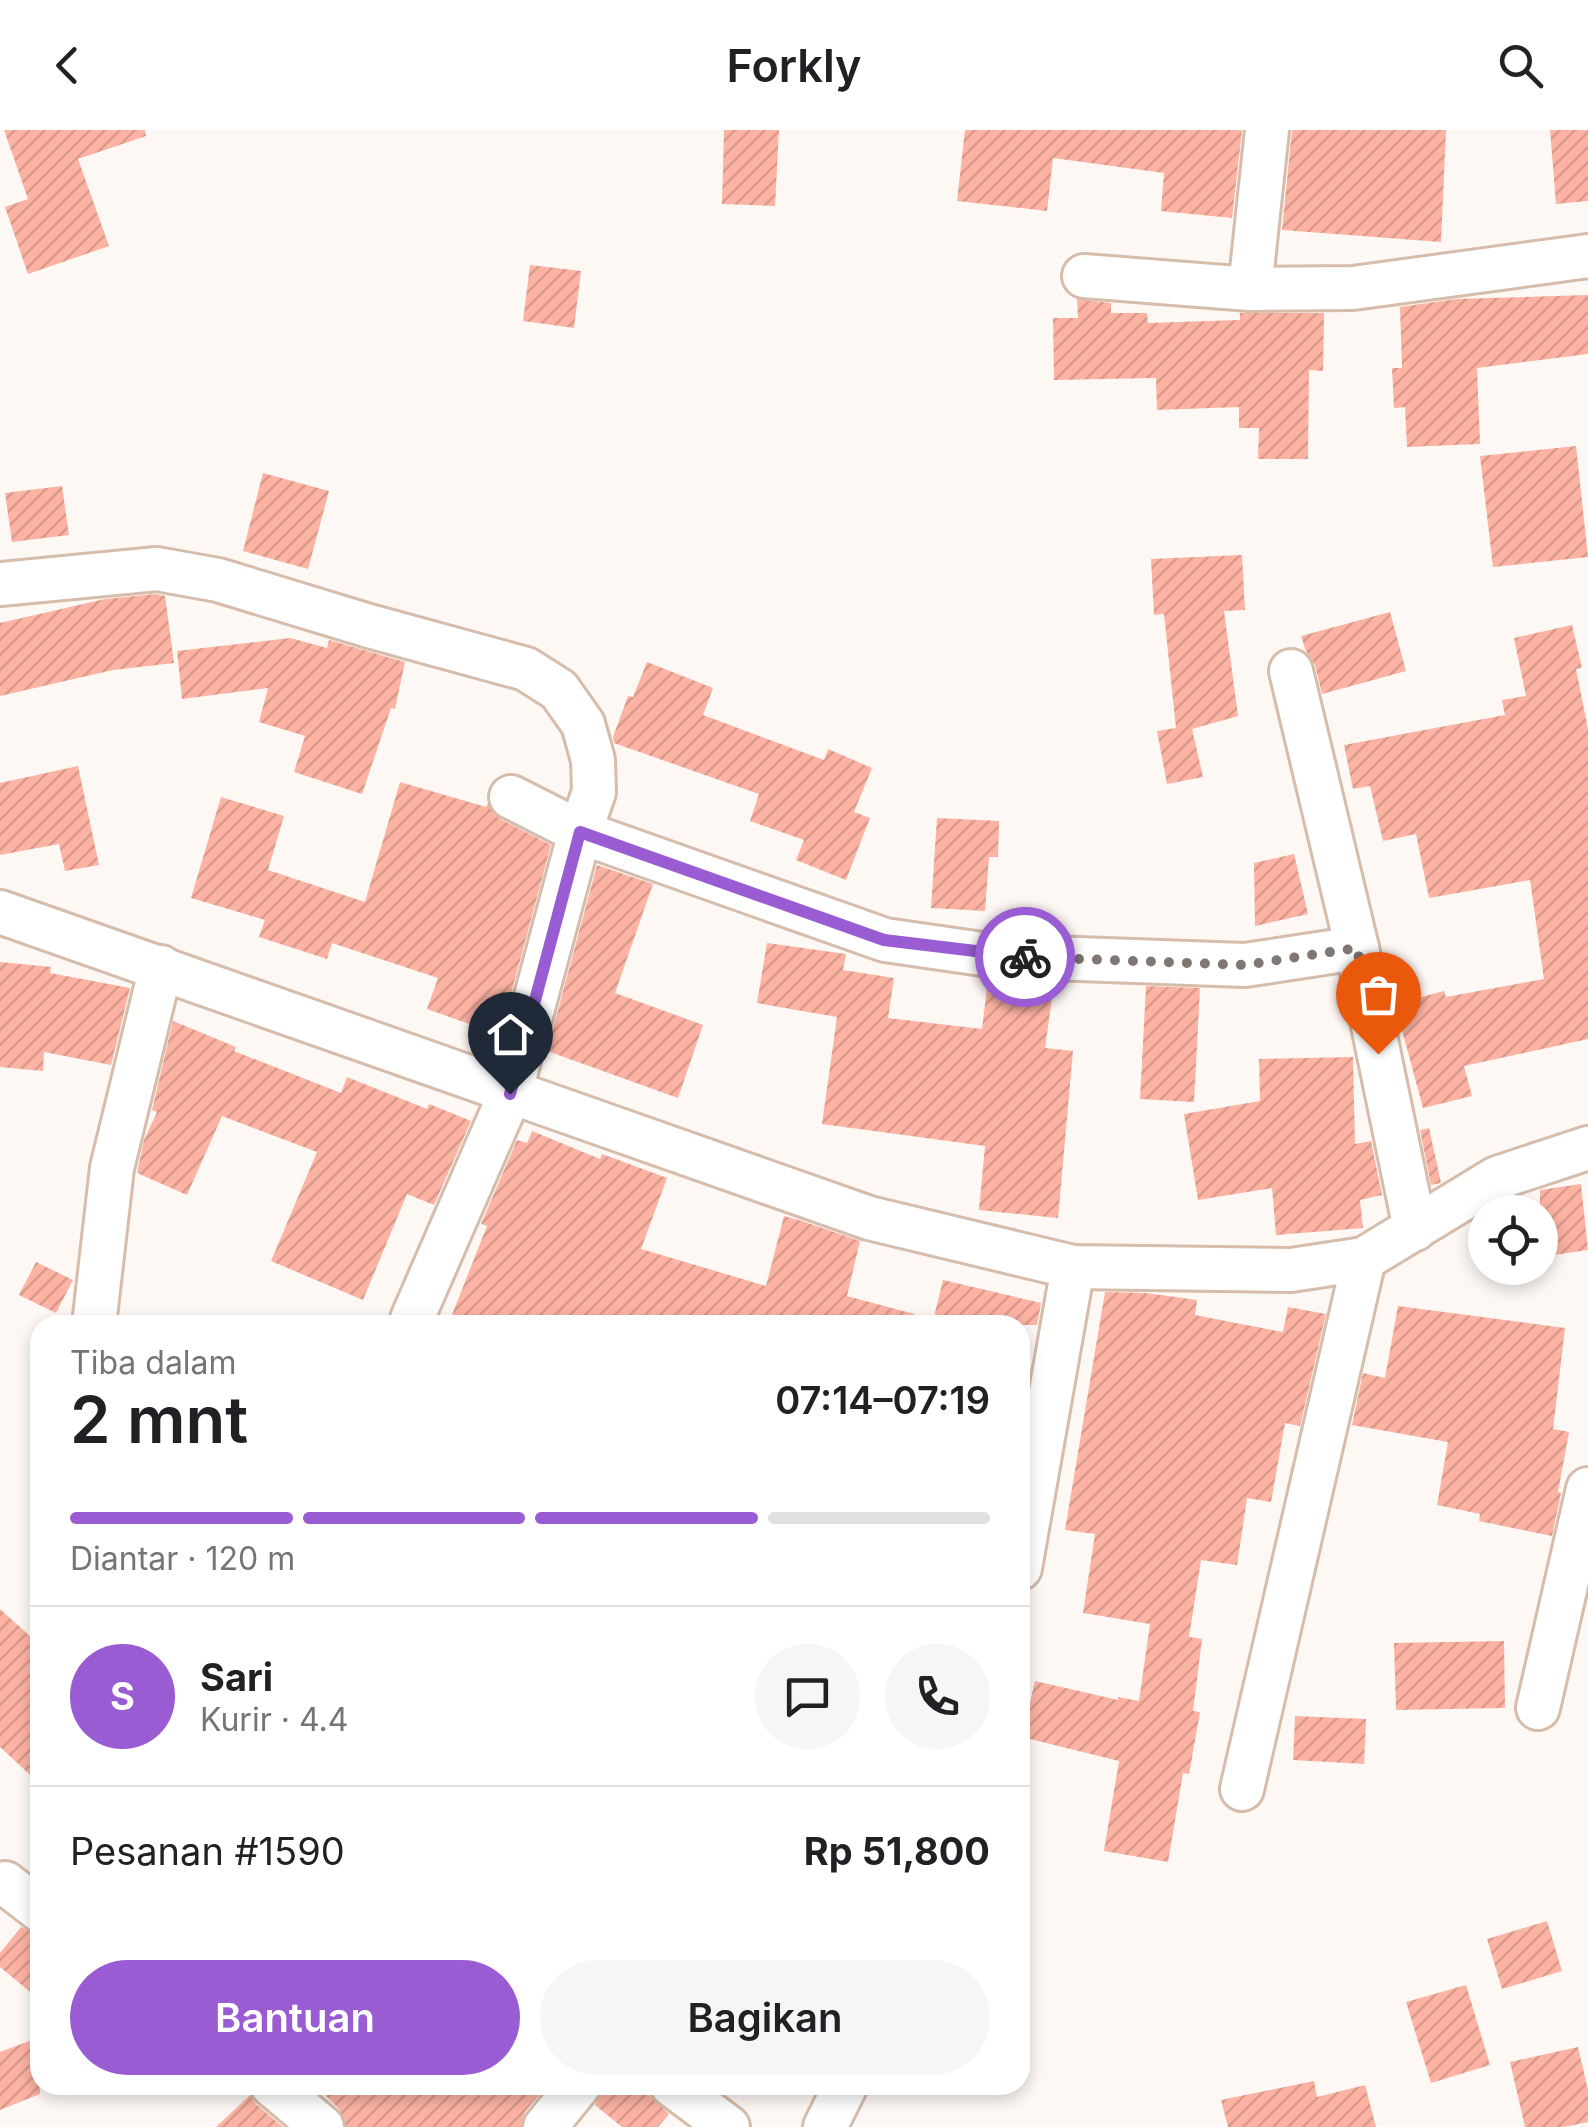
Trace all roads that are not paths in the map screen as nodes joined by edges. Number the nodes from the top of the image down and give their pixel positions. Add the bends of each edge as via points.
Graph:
1 (1267, 130) edge
2 (1588, 256) edge
3 (1084, 276) dead end
4 (1250, 289) junction
5 (0, 584) edge
6 (1292, 671) dead end
7 (511, 797) dead end
8 (580, 832) junction
9 (0, 912) edge
10 (1357, 948) junction
11 (161, 968) junction
12 (510, 1094) junction
13 (1588, 1148) edge
14 (1415, 1230) junction
15 (1364, 1259) junction
16 (1072, 1267) junction
17 (95, 1315) edge
18 (414, 1315) edge
19 (1588, 1489) edge
20 (1030, 1510) edge
21 (1538, 1708) dead end
22 (1242, 1789) dead end
23 (4, 1883) dead end
24 (30, 1902) edge
25 (288, 2095) edge
26 (571, 2095) edge
27 (685, 2095) edge
28 (841, 2095) edge
29 (322, 2127) edge
30 (546, 2127) edge
31 (728, 2127) edge
32 (825, 2127) edge

1 - 4 street
2 - 4 street via 1353,288
3 - 4 street
5 - 8 street via 157,569 218,580 526,669 559,690 583,724 594,760 594,792
6 - 10 street
7 - 8 street
8 - 10 street via 884,940 996,956 1245,965
8 - 12 street
9 - 11 street
10 - 14 street
11 - 12 street
11 - 17 street via 112,1168
12 - 16 street via 869,1218
12 - 18 street
13 - 14 street via 1497,1178
14 - 15 street
15 - 16 street via 1291,1270
15 - 22 street
16 - 20 street
19 - 21 street
23 - 24 street
25 - 29 street
26 - 30 street
27 - 31 street
28 - 32 street

